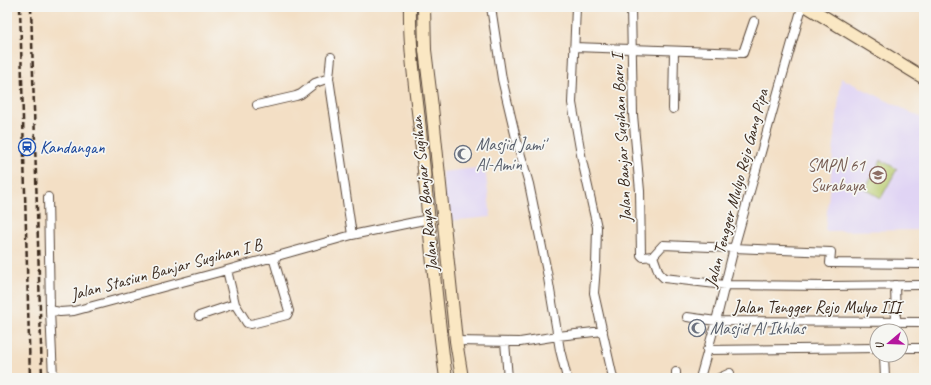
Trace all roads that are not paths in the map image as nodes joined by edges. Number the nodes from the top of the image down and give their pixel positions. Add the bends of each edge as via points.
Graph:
1 (410, 7) edge
2 (424, 7) edge
3 (492, 7) edge
4 (576, 7) edge
5 (631, 7) edge
6 (802, 7) edge
7 (808, 7) edge
8 (754, 21) dead end
9 (574, 47) junction
10 (632, 49) junction
11 (674, 51) junction
12 (331, 57) dead end
13 (923, 75) edge
14 (330, 78) junction
15 (257, 105) dead end
16 (432, 107) junction
17 (418, 109) junction
18 (673, 109) dead end
19 (48, 197) dead end
20 (429, 219) junction
21 (352, 235) junction
22 (734, 248) junction
23 (653, 256) junction
24 (273, 257) junction
25 (924, 264) edge
26 (227, 270) junction
27 (725, 284) junction
28 (896, 285) junction
29 (921, 285) dead end
30 (235, 304) junction
31 (50, 310) junction
32 (199, 316) dead end
33 (687, 317) dead end
34 (716, 321) junction
35 (896, 322) junction
36 (924, 322) edge
37 (603, 331) junction
38 (558, 336) junction
39 (456, 341) junction
40 (505, 342) junction
41 (869, 348) edge
42 (909, 348) edge
43 (924, 348) edge
44 (707, 350) junction
45 (884, 363) edge
46 (730, 373) dead end
47 (53, 378) edge
48 (446, 378) edge
49 (462, 378) edge
50 (508, 378) edge
51 (567, 378) edge
52 (613, 378) edge
53 (700, 378) edge
54 (719, 378) edge
55 (885, 378) edge

1 - 17 main road, Jalan Raya Banjar Sugihan
2 - 16 main road, Jalan Raya Banjar Sugihan via 425,50
3 - 38 street via 502,79 532,199
4 - 9 street
5 - 10 street, Jalan Banjar Sugihan Baru I
6 - 22 street, Jalan Tengger Mulyo Rejo Gang Pipa
7 - 13 main road
8 - 11 street via 744,51 739,53
9 - 10 street
9 - 37 street via 572,103 597,227 594,293
10 - 11 street
10 - 23 street, Jalan Banjar Sugihan Baru I via 641,255
11 - 18 street
12 - 14 street
14 - 15 street via 315,83 296,96
14 - 21 street
16 - 17 main road
16 - 39 main road, Jalan Raya Banjar Sugihan
17 - 20 main road, Jalan Raya Banjar Sugihan
19 - 31 street, Jalan Stasiun Banjar Sugihan I B
20 - 21 street, Jalan Stasiun Banjar Sugihan I B
20 - 48 main road, Jalan Raya Banjar Sugihan
21 - 24 street, Jalan Stasiun Banjar Sugihan I B
22 - 23 street via 663,245
22 - 25 street via 831,252 830,263
22 - 27 street, Jalan Tengger Mulyo Rejo Gang Pipa
23 - 27 street via 659,273 664,278
24 - 26 street, Jalan Stasiun Banjar Sugihan I B
24 - 30 street via 289,313 249,324
26 - 30 street
26 - 31 street, Jalan Stasiun Banjar Sugihan I B via 74,311
27 - 28 street
27 - 34 street, Jalan Tengger Mulyo Rejo Gang Pipa
28 - 29 street
28 - 35 street
30 - 32 street
31 - 47 street
33 - 34 street, Jalan Tengger Rejo Mulyo III
34 - 35 street, Jalan Tengger Rejo Mulyo III
34 - 44 street, Jalan Tengger Mulyo Rejo Gang Pipa
35 - 36 street, Jalan Tengger Rejo Mulyo III
37 - 38 street
37 - 52 street
38 - 40 street
38 - 51 street
39 - 40 street
39 - 49 main road, Jalan Raya Banjar Sugihan
40 - 50 street
41 - 44 street
42 - 43 street
44 - 53 street, Jalan Tengger Mulyo Rejo Gang Pipa
45 - 55 street
46 - 54 street

